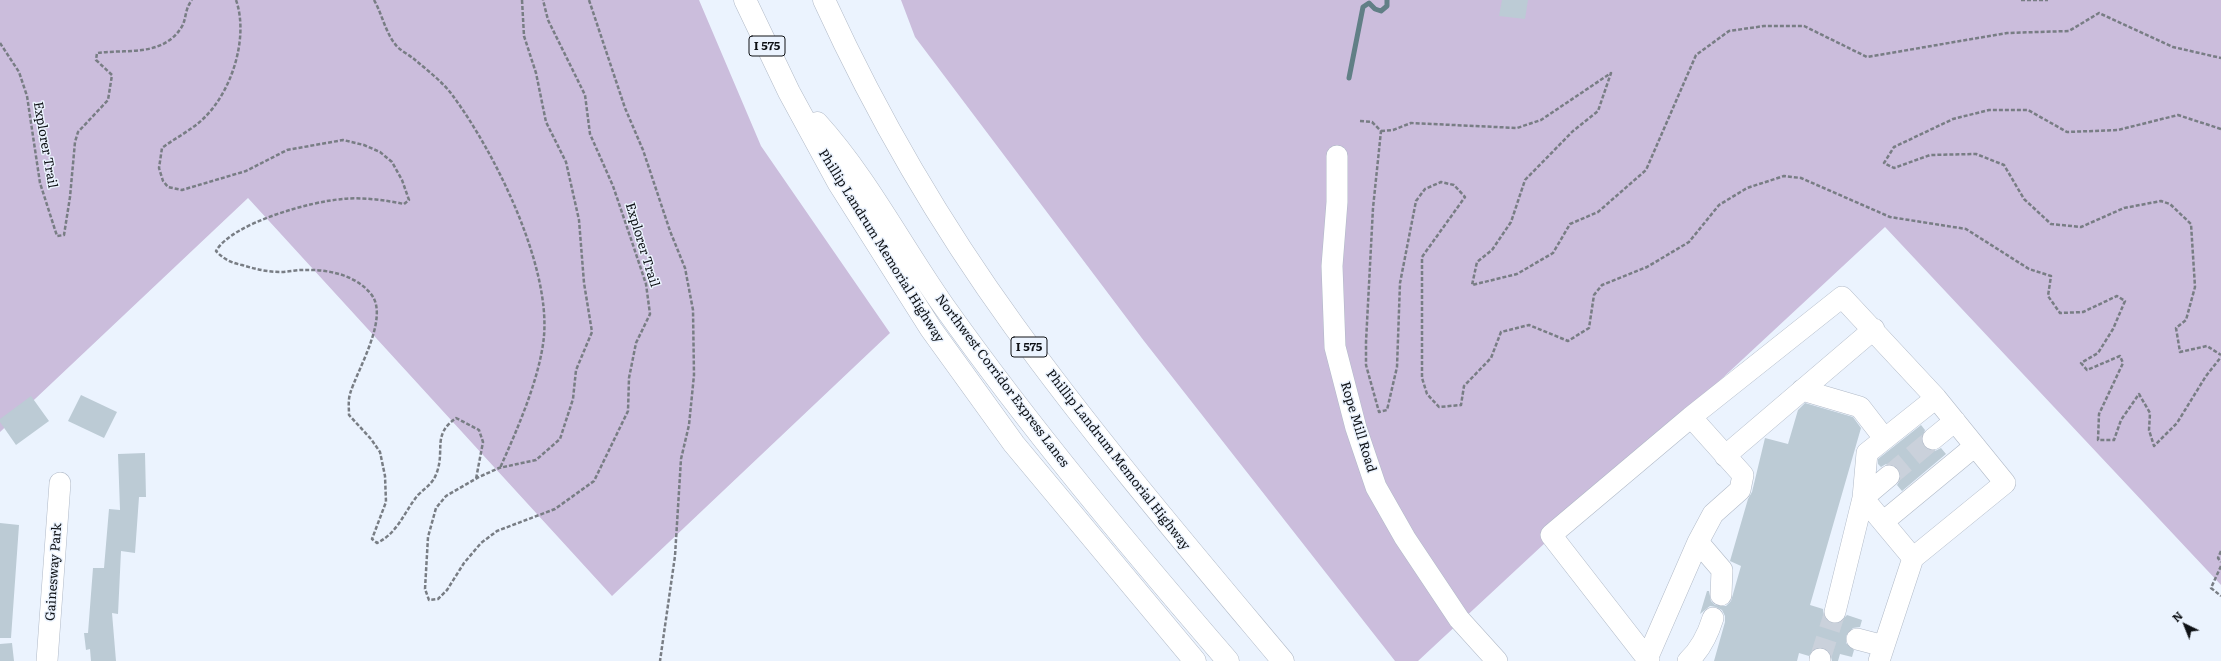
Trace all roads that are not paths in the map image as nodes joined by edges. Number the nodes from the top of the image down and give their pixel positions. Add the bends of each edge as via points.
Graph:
1 (745, 0) edge
2 (824, 0) edge
3 (789, 92) junction
4 (1337, 156) dead end
5 (1874, 329) junction
6 (1802, 390) junction
7 (1936, 398) junction
8 (1691, 417) junction
9 (1955, 420) junction
10 (1884, 438) junction
11 (1933, 439) tunnel mouth
12 (1975, 446) junction
13 (1725, 456) junction
14 (1889, 476) tunnel mouth
15 (60, 483) dead end
16 (1863, 498) junction
17 (1883, 522) junction
18 (1698, 542) junction
19 (1913, 558) junction
20 (1721, 595) dead end
21 (1835, 612) tunnel mouth
22 (1713, 618) dead end
23 (1857, 639) dead end
24 (1882, 653) edge
25 (1648, 660) edge
26 (47, 661) edge
27 (1195, 661) edge
28 (1228, 661) edge
29 (1283, 661) edge
30 (1497, 661) edge
31 (1688, 661) edge

1 - 3 highway, Phillip Landrum Memorial Highway / I 575
2 - 29 highway, Phillip Landrum Memorial Highway / I 575 via 912,170 1013,325 1163,517
3 - 27 highway, Phillip Landrum Memorial Highway / I 575 via 838,182 931,329 1014,444
3 - 28 highway, Northwest Corridor Express Lanes via 855,172 943,305 1033,424
4 - 30 street, Rope Mill Road via 1337,202 1332,266 1335,347 1356,428 1376,487 1405,538 1459,619
5 - 6 street
5 - 7 street
5 - 8 street via 1842,298
6 - 10 street via 1860,407
6 - 13 street
7 - 9 street
7 - 10 street
8 - 13 street
8 - 25 street via 1551,535
9 - 11 street
9 - 12 street
10 - 16 street via 1867,453
12 - 17 street
12 - 19 street via 2005,483
13 - 18 street via 1743,475 1740,490 1713,514
14 - 16 street
15 - 26 street, Gainesway Park
16 - 17 street
16 - 21 street
17 - 19 street
18 - 20 street via 1722,570
18 - 25 street
19 - 24 street
22 - 31 street via 1709,631 1694,656
23 - 24 street

